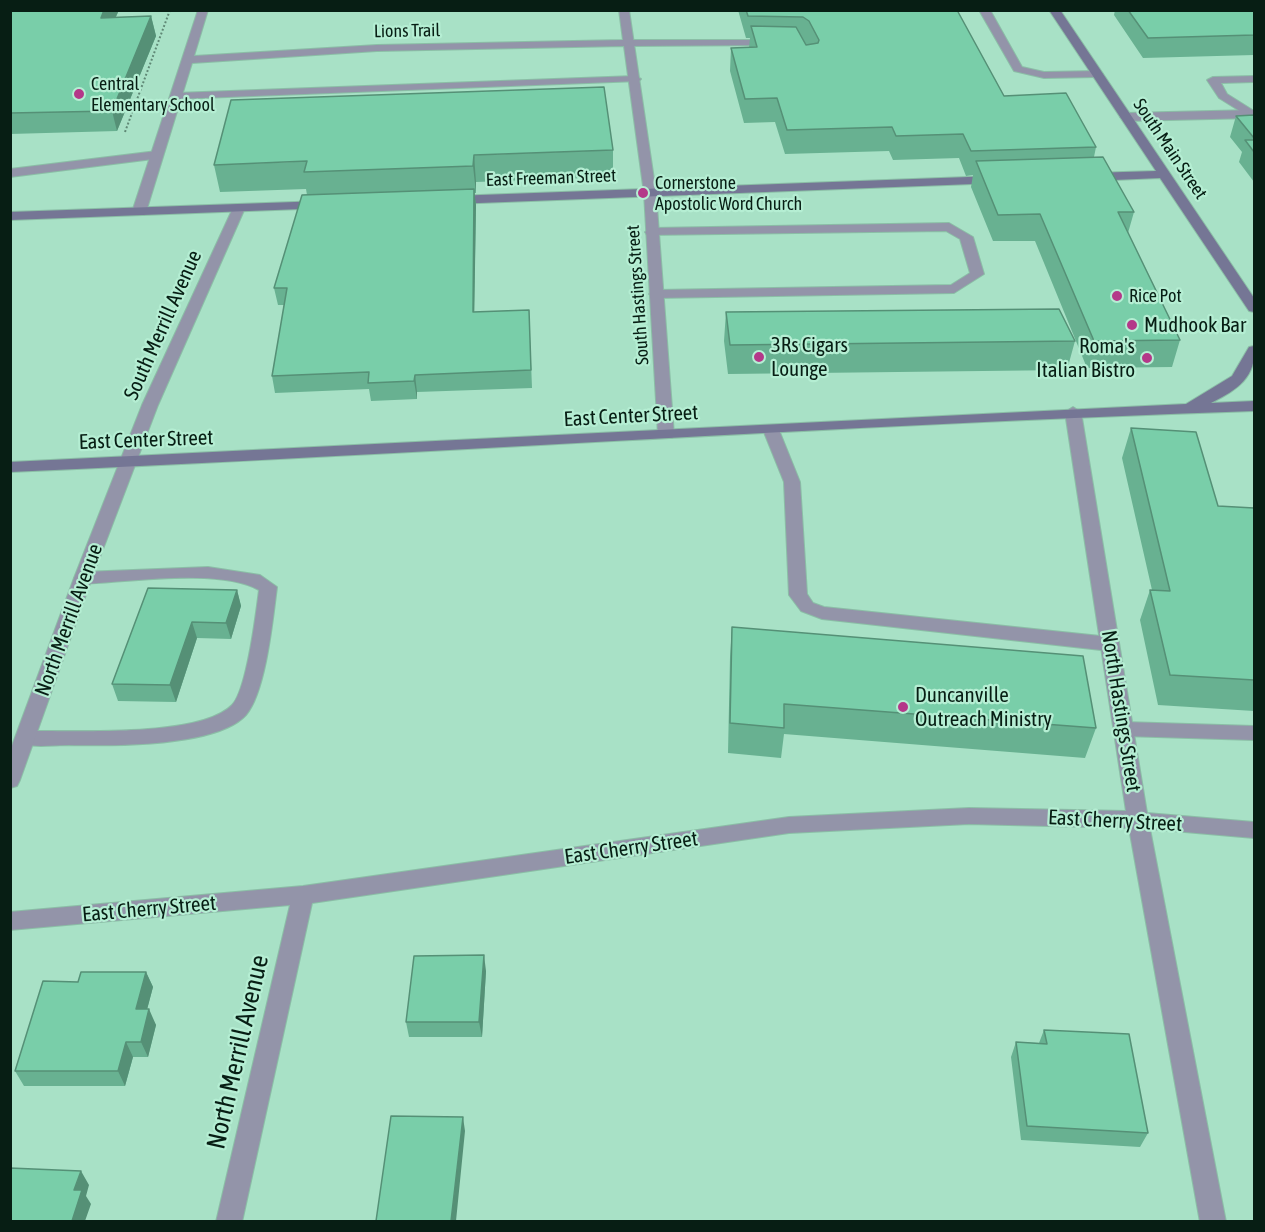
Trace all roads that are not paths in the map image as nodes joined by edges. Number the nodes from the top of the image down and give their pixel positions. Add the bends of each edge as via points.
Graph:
1 (203, 10) edge
2 (624, 10) edge
3 (984, 10) edge
4 (1054, 10) edge
5 (629, 43) junction
6 (789, 44) edge
7 (185, 60) junction
8 (1097, 74) junction
9 (634, 79) junction
10 (1254, 79) edge
11 (176, 96) junction
12 (1253, 114) edge
13 (1126, 117) junction
14 (157, 155) junction
15 (10, 173) edge
16 (1164, 174) junction
17 (1080, 177) edge
18 (1009, 180) edge
19 (650, 193) junction
20 (438, 200) edge
21 (333, 204) edge
22 (239, 208) junction
23 (139, 212) junction
24 (10, 216) edge
25 (652, 232) junction
26 (656, 294) junction
27 (1254, 308) edge
28 (1254, 350) edge
29 (1254, 406) edge
30 (1185, 409) junction
31 (1073, 412) junction
32 (771, 430) junction
33 (666, 435) junction
34 (130, 461) junction
35 (10, 467) edge
36 (83, 578) junction
37 (1110, 644) junction
38 (1124, 729) junction
39 (1254, 733) edge
40 (26, 738) junction
41 (10, 780) edge
42 (1138, 820) junction
43 (1254, 830) edge
44 (303, 895) junction
45 (10, 921) edge
46 (229, 1221) edge
47 (1213, 1221) edge

1 - 7 street
2 - 5 street, South Hastings Street
3 - 8 street via 1018,69 1044,75
4 - 8 street, South Main Street
5 - 6 street, Lions Trail
5 - 7 street, Lions Trail via 377,48
5 - 9 street, South Hastings Street
7 - 11 street
8 - 13 street, South Main Street
9 - 11 street
9 - 19 street, South Hastings Street
10 - 12 street via 1212,80 1223,96
11 - 14 street
12 - 13 street
13 - 16 street, South Main Street
14 - 15 street
14 - 23 street
16 - 17 street
16 - 27 street, South Main Street
18 - 19 street, East Freeman Street
19 - 20 street, East Freeman Street
19 - 25 street, South Hastings Street
21 - 22 street
22 - 23 street
22 - 34 street, South Merrill Avenue via 150,405
23 - 24 street
25 - 26 street, South Hastings Street
25 - 26 street via 949,227 966,237 977,274 954,289
26 - 33 street, South Hastings Street
28 - 30 street via 1250,366 1230,387
29 - 30 street, East Center Street
30 - 31 street, East Center Street
31 - 32 street, East Center Street
31 - 37 street, North Hastings Street
32 - 33 street, East Center Street
32 - 37 street via 792,482 798,595 807,607 822,613
33 - 34 street, East Center Street
34 - 35 street, East Center Street
34 - 36 street, North Merrill Avenue
36 - 40 street, North Merrill Avenue
36 - 40 street via 215,573 261,580 268,587 250,682 240,710 216,726 189,732
37 - 38 street, North Hastings Street
38 - 39 street
38 - 42 street, North Hastings Street
40 - 41 street, North Merrill Avenue
42 - 43 street, East Cherry Street
42 - 44 street, East Cherry Street via 969,816 789,825
42 - 47 street, North Hastings Street
44 - 45 street, East Cherry Street
44 - 46 street, North Merrill Avenue

